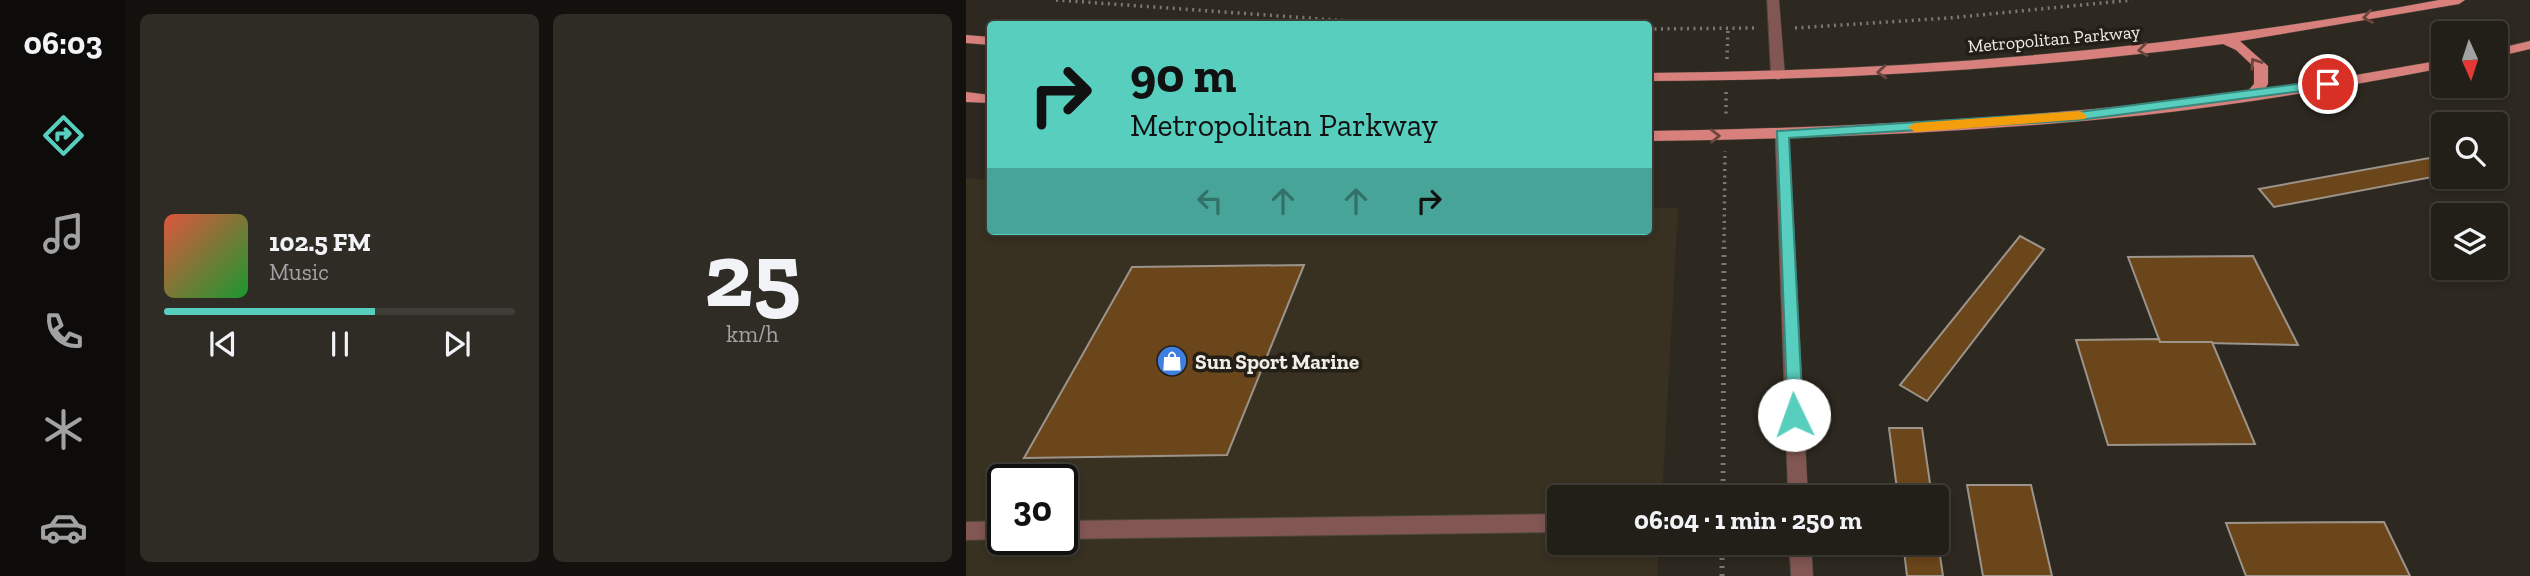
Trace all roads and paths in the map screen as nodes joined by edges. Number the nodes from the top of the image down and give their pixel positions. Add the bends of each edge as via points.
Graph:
1 (1056, 0) edge
2 (1773, 0) edge
3 (2132, 0) edge
4 (2459, 0) edge
5 (1357, 21) edge
6 (1728, 28) junction
7 (1762, 28) dead end
8 (1788, 28) dead end
9 (1652, 29) edge
10 (966, 40) edge
11 (2226, 40) junction
12 (987, 41) edge
13 (2530, 45) edge
14 (2508, 50) edge
15 (1727, 62) dead end
16 (2431, 66) edge
17 (1778, 76) junction
18 (1652, 77) edge
19 (1726, 94) dead end
20 (2252, 96) junction
21 (966, 97) edge
22 (987, 99) edge
23 (1726, 118) dead end
24 (1782, 134) junction
25 (1652, 136) edge
26 (1724, 154) dead end
27 (1723, 485) edge
28 (1797, 485) edge
29 (1547, 523) edge
30 (987, 530) edge
31 (1078, 530) edge
32 (966, 531) edge
33 (1722, 555) edge
34 (1801, 555) edge
35 (1721, 576) edge
36 (1802, 576) edge

1 - 5 path
2 - 17 street
3 - 8 path
4 -> 11 main road, Metropolitan Parkway
6 - 7 path
6 - 9 path
6 - 15 path
10 - 12 main road
11 -> 17 main road, Metropolitan Parkway via 2045,60
20 -> 11 main road via 2261,84 2261,66
13 - 14 main road
16 - 20 main road
17 - 18 main road, Metropolitan Parkway
19 - 23 path
20 - 24 main road via 2000,123
21 - 22 main road
25 -> 24 main road
24 - 28 street
26 - 27 path
29 - 31 lane
30 - 32 lane
33 - 35 path
34 - 36 street

